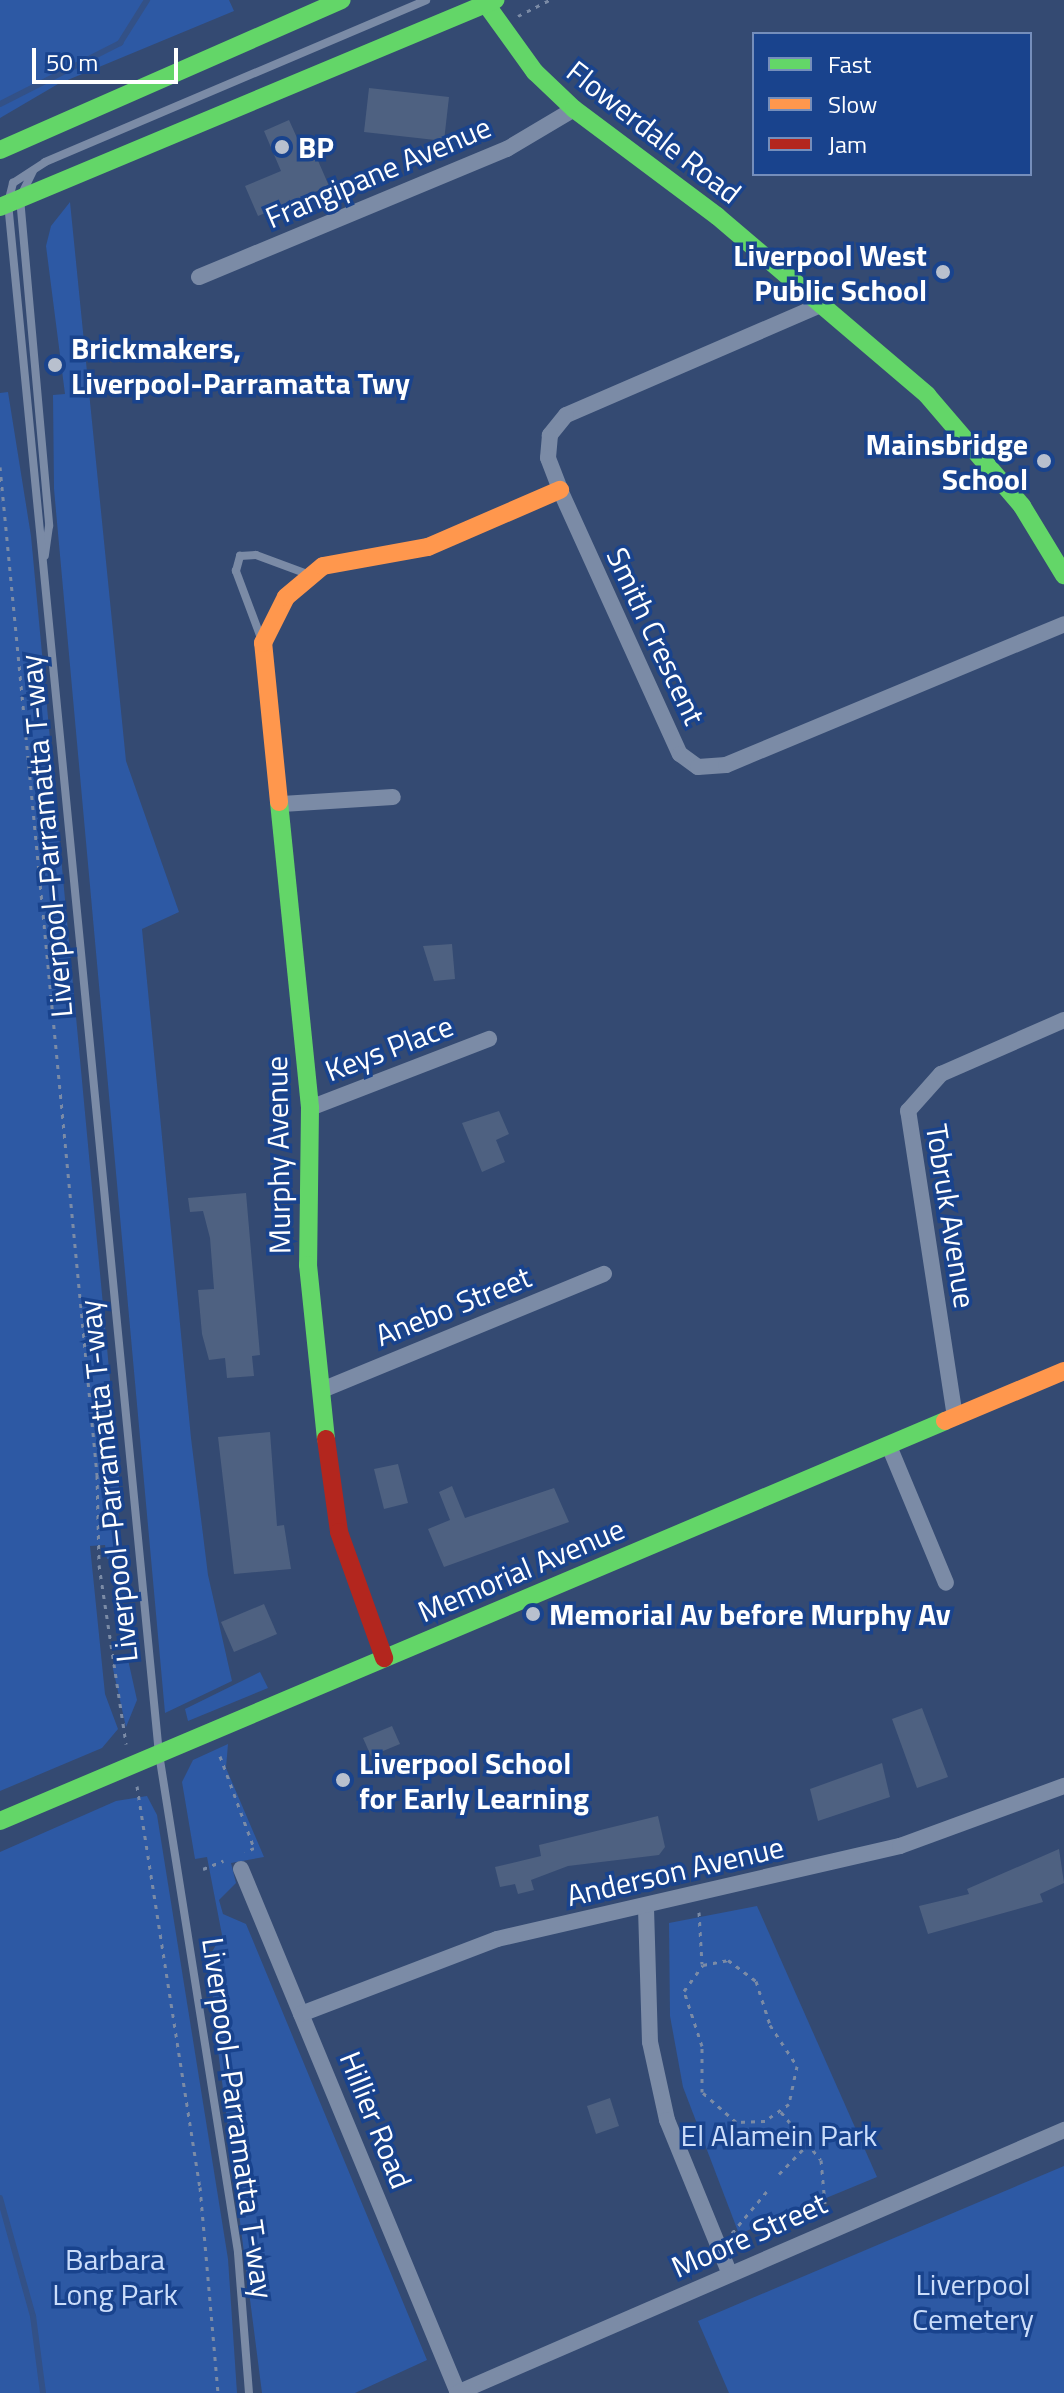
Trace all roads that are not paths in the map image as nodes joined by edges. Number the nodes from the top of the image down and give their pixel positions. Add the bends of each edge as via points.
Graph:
1 (342, 0) edge
2 (426, 0) edge
3 (488, 1) edge
4 (574, 109) junction
5 (0, 150) edge
6 (9, 203) edge
7 (199, 277) dead end
8 (823, 304) junction
9 (560, 490) junction
10 (44, 560) junction
11 (307, 575) junction
12 (1064, 575) edge
13 (1064, 624) edge
14 (263, 643) junction
15 (393, 797) dead end
16 (282, 804) junction
17 (1064, 1020) edge
18 (489, 1039) dead end
19 (310, 1108) junction
20 (604, 1274) dead end
21 (1064, 1371) edge
22 (322, 1390) junction
23 (955, 1417) junction
24 (889, 1446) junction
25 (946, 1583) dead end
26 (384, 1658) junction
27 (159, 1754) junction
28 (1064, 1786) edge
29 (0, 1821) edge
30 (241, 1869) dead end
31 (646, 1908) junction
32 (301, 2014) junction
33 (1064, 2130) edge
34 (730, 2274) junction
35 (249, 2393) edge
36 (458, 2393) edge

1 - 5 street
2 - 6 lane via 35,168 13,183
3 - 4 street, Flowerdale Road via 535,72
3 - 6 street
4 - 7 street, Frangipane Avenue via 507,149
4 - 8 street, Flowerdale Road
6 - 10 lane, Liverpool–Parramatta T-way
6 - 10 lane, Liverpool–Parramatta T-way via 24,218 49,526
8 - 9 street, Smith Crescent via 566,415 547,446
8 - 12 street, Flowerdale Road via 982,455
9 - 11 street via 428,547 337,561
9 - 13 street, Smith Crescent via 662,725 698,767 726,765
10 - 27 lane, Liverpool–Parramatta T-way
11 - 14 street via 281,603
11 - 14 lane, Murphy Avenue via 256,555 237,561
14 - 16 street, Murphy Avenue
15 - 16 street
16 - 19 street, Murphy Avenue
17 - 23 street, Tobruk Avenue via 941,1074 908,1111
18 - 19 street, Keys Place
19 - 22 street, Murphy Avenue via 308,1265
20 - 22 street, Anebo Street
21 - 23 street, Memorial Avenue
22 - 26 street, Murphy Avenue via 339,1532
23 - 24 street, Memorial Avenue
24 - 25 street
24 - 26 street, Memorial Avenue
26 - 27 street, Memorial Avenue
27 - 29 street, Memorial Avenue
27 - 35 lane, Liverpool–Parramatta T-way via 238,2252
28 - 31 street, Anderson Avenue via 900,1846
30 - 32 street, Hillier Road
31 - 32 street, Anderson Avenue via 497,1939
31 - 34 street via 650,2042 667,2120
32 - 36 street, Hillier Road
33 - 34 street, Moore Street
34 - 36 street, Moore Street

